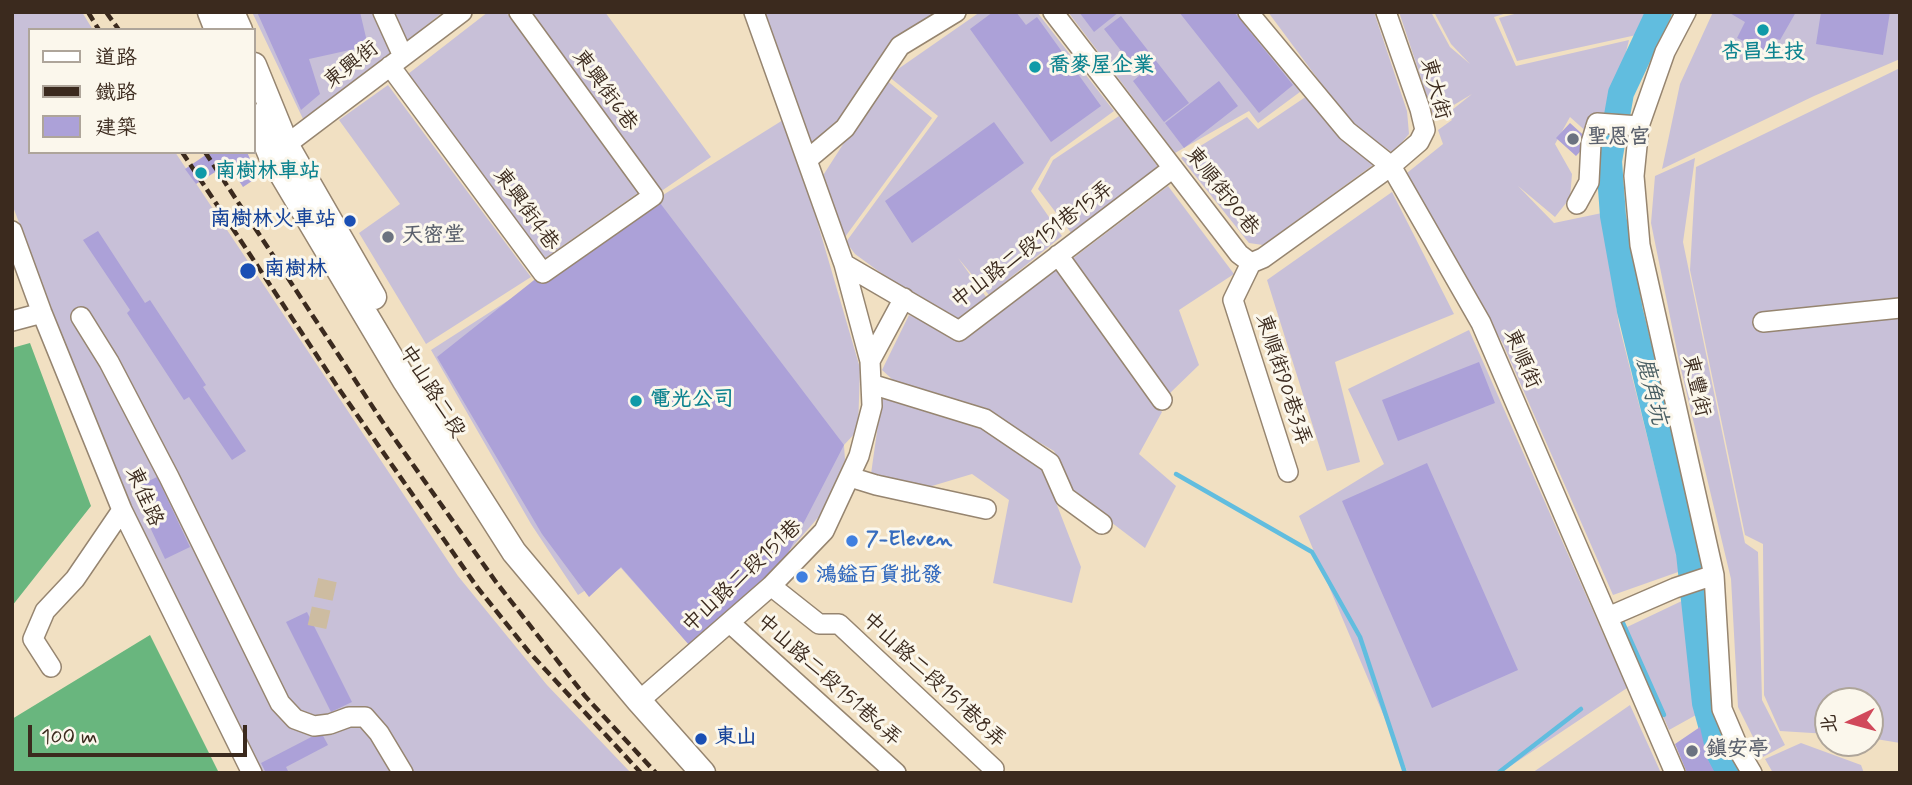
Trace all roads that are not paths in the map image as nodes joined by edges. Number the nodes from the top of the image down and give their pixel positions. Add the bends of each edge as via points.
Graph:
1 (232, 12) edge
2 (383, 12) edge
3 (462, 12) edge
4 (519, 12) edge
5 (754, 12) edge
6 (956, 12) edge
7 (1054, 12) edge
8 (1248, 12) edge
9 (1386, 12) edge
10 (1686, 12) edge
11 (239, 28) edge
12 (397, 61) junction
13 (256, 72) edge
14 (256, 119) edge
15 (1639, 126) junction
16 (279, 151) junction
17 (807, 160) junction
18 (1391, 166) junction
19 (1173, 168) junction
20 (653, 196) joint
21 (1577, 204) dead end
22 (12, 231) edge
23 (1058, 255) junction
24 (1251, 263) junction
25 (844, 264) junction
26 (904, 298) junction
27 (1900, 308) edge
28 (42, 313) junction
29 (80, 317) dead end
30 (12, 321) edge
31 (1763, 322) dead end
32 (870, 361) junction
33 (871, 384) junction
34 (1162, 400) dead end
35 (1288, 472) dead end
36 (850, 477) junction
37 (986, 509) dead end
38 (122, 510) junction
39 (1102, 524) dead end
40 (1709, 576) junction
41 (771, 586) junction
42 (1608, 617) junction
43 (730, 623) junction
44 (51, 667) dead end
45 (639, 701) junction
46 (995, 769) dead end
47 (252, 773) edge
48 (403, 773) edge
49 (703, 773) edge
50 (896, 773) edge
51 (1675, 773) edge
52 (1752, 773) edge

1 - 11 main road
2 - 12 street
3 - 12 street, 東興街
4 - 20 street, 東興街6巷
5 - 17 street, 中山路二段151巷
6 - 17 street via 900,46 845,128
7 - 19 street, 東順街90巷
8 - 18 street, 東順街 via 1347,131
9 - 18 street, 東大街 via 1425,130 1419,142
10 - 15 street, 東豐街 via 1665,52
12 - 16 street, 東興街
12 - 20 street, 東興街4巷 via 543,273
13 - 16 main road, 中山路二段
14 - 16 main road, 中山路二段
15 - 21 street via 1597,123 1589,182
15 - 40 street, 東豐街 via 1634,176 1640,245
16 - 45 main road, 中山路二段 via 515,524
17 - 25 street, 中山路二段151巷
18 - 24 street, 東順街90巷
18 - 42 street, 東順街 via 1481,323
19 - 23 street, 中山路二段151巷15弄
19 - 24 street, 東順街90巷 via 1239,254
22 - 28 street, 東佳路
23 - 26 street, 中山路二段151巷15弄 via 959,331
23 - 34 street
24 - 35 street, 東順街90巷3弄 via 1234,300
25 - 26 street, 中山路二段151巷15弄
25 - 32 street, 中山路二段151巷
26 - 32 street
27 - 31 street
28 - 30 street
28 - 38 street, 東佳路
29 - 48 street via 169,477 280,704 295,719 314,726 365,717
32 - 33 street, 中山路二段151巷
33 - 36 street, 中山路二段151巷 via 872,406
33 - 39 street via 985,419 1050,463 1065,497
36 - 37 street
36 - 41 street, 中山路二段151巷 via 824,531
38 - 44 street via 75,579 45,611 33,639
38 - 47 street, 東佳路
40 - 42 street
40 - 52 street, 東豐街 via 1722,709
41 - 43 street, 中山路二段151巷
41 - 46 street, 中山路二段151巷8弄 via 819,624 839,624
42 - 51 street, 東順街
43 - 45 street, 中山路二段151巷
43 - 50 street, 中山路二段151巷6弄
45 - 49 main road, 中山路二段

